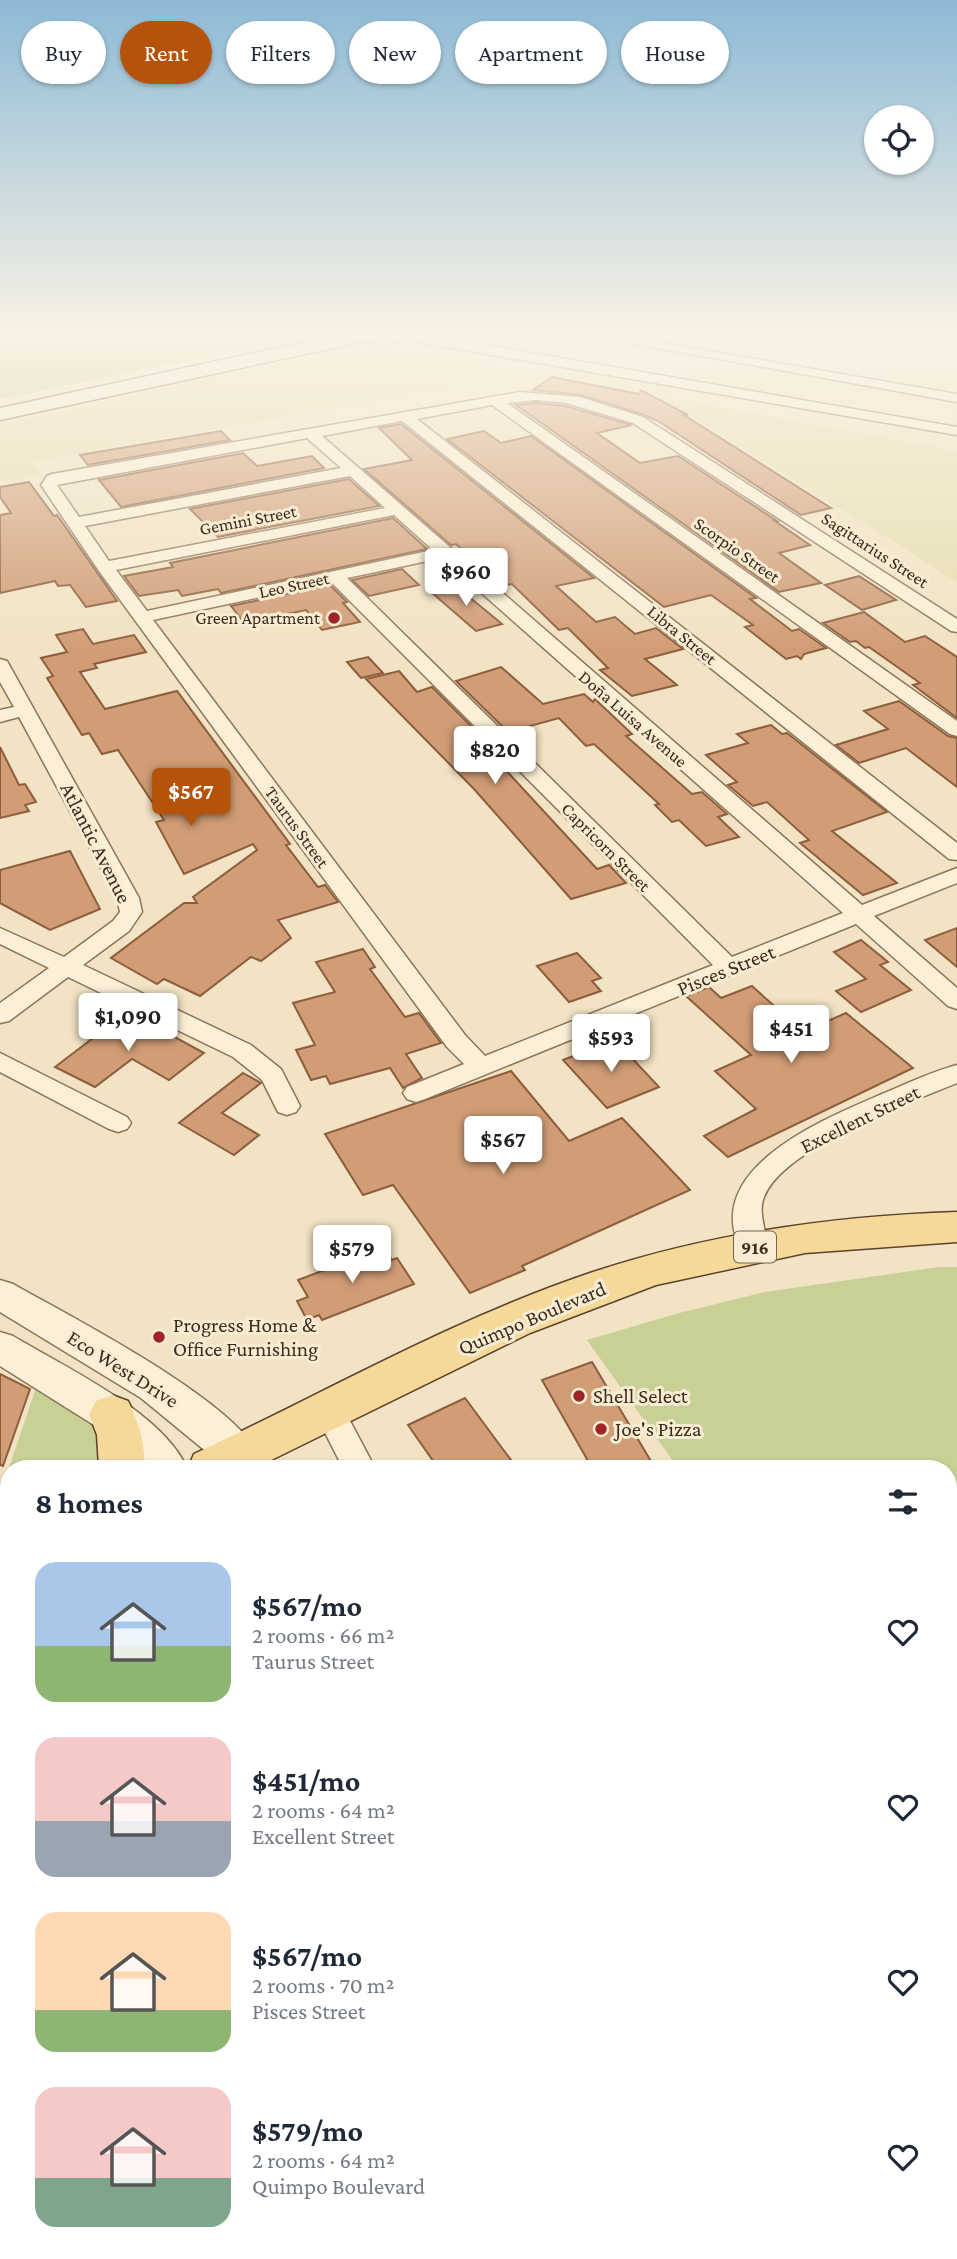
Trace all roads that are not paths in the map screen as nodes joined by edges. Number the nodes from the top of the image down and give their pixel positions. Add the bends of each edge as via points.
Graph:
1 (280, 439) edge
2 (317, 439) edge
3 (434, 439) edge
4 (549, 439) edge
5 (668, 439) edge
6 (352, 471) junction
7 (52, 479) joint
8 (398, 510) junction
9 (73, 523) junction
10 (445, 552) junction
11 (105, 567) junction
12 (335, 576) junction
13 (143, 617) junction
14 (957, 627) edge
15 (0, 665) edge
16 (26, 710) junction
17 (0, 716) edge
18 (957, 730) edge
19 (957, 854) edge
20 (957, 875) edge
21 (858, 915) junction
22 (0, 935) edge
23 (66, 967) junction
24 (730, 968) junction
25 (957, 1001) edge
26 (0, 1015) edge
27 (0, 1062) edge
28 (482, 1068) junction
29 (957, 1073) edge
30 (416, 1093) dead end
31 (286, 1106) dead end
32 (118, 1123) dead end
33 (957, 1227) edge
34 (753, 1247) junction
35 (0, 1294) edge
36 (35, 1315) junction
37 (0, 1345) edge
38 (329, 1411) junction
39 (112, 1414) junction
40 (122, 1460) edge
41 (160, 1460) edge
42 (225, 1460) edge
43 (227, 1460) edge
44 (355, 1460) edge

1 - 7 street, Sagittarius Street
2 - 6 street, Doña Luisa Avenue
3 - 19 street, Libra Street
4 - 18 street, Scorpio Street
5 - 14 street, Sagittarius Street
6 - 8 street, Doña Luisa Avenue
6 - 9 street
7 - 9 street, Taurus Street via 49,485
8 - 10 street, Doña Luisa Avenue
8 - 11 street, Gemini Street
9 - 11 street, Taurus Street
10 - 12 street, Leo Street
10 - 21 street, Doña Luisa Avenue
11 - 13 street, Taurus Street
12 - 13 street, Leo Street
12 - 24 street, Capricorn Street
13 - 28 street, Taurus Street via 456,1041
15 - 16 street, Atlantic Avenue
16 - 17 street
16 - 23 street, Atlantic Avenue via 131,905 121,926
20 - 21 street, Pisces Street
21 - 24 street, Pisces Street
21 - 25 street, Doña Luisa Avenue
22 - 23 street
23 - 26 street, Atlantic Avenue
23 - 31 street via 259,1062 272,1074
24 - 28 street, Pisces Street
27 - 32 street
28 - 30 street, Pisces Street
29 - 34 street, Excellent Street via 832,1128 772,1164 750,1195 747,1220
33 - 34 main road, Quimpo Boulevard / 916 via 845,1232
34 - 38 main road, Quimpo Boulevard / 916 via 670,1266 560,1302
35 - 36 street, Eco West Drive
36 - 37 street
36 - 42 street, Eco West Drive via 208,1424
37 - 39 street
38 - 43 main road, Quimpo Boulevard / 916
38 - 44 street
39 - 40 main road via 120,1435
39 - 41 street via 135,1430

